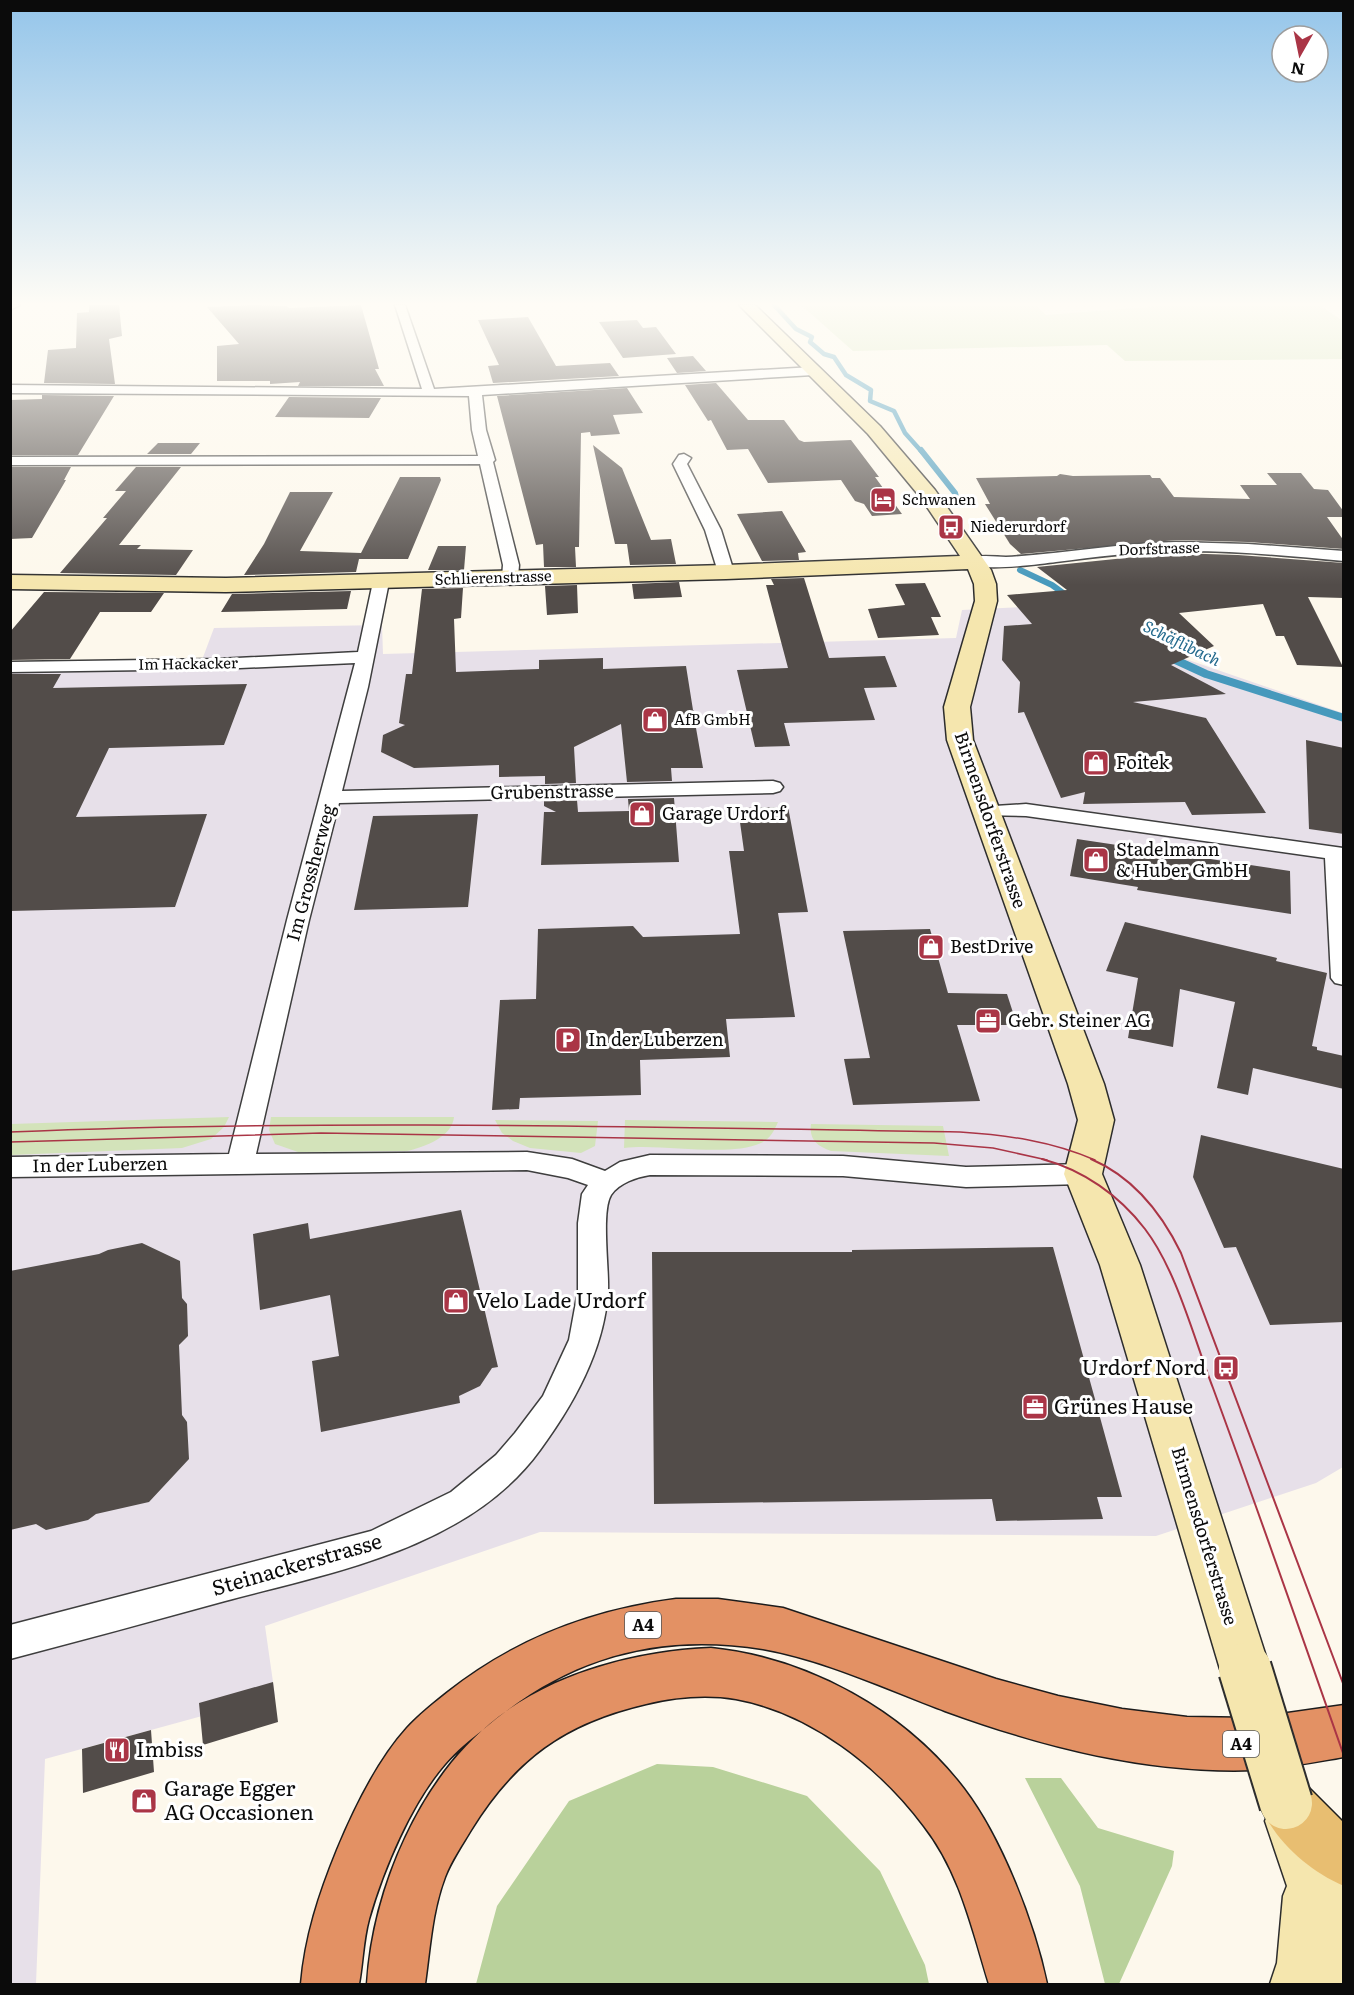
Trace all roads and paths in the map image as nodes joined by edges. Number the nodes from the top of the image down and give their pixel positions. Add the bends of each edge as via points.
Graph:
1 (476, 398) edge
2 (841, 398) edge
3 (684, 458) dead end
4 (488, 460) junction
5 (10, 461) edge
6 (1344, 556) edge
7 (974, 562) junction
8 (726, 572) junction
9 (510, 577) junction
10 (10, 582) edge
11 (381, 582) junction
12 (365, 657) junction
13 (10, 667) edge
14 (773, 787) dead end
15 (331, 797) junction
16 (986, 811) junction
17 (1343, 978) edge
18 (240, 1164) junction
19 (10, 1167) edge
20 (1083, 1174) junction
21 (607, 1182) junction
22 (10, 1642) edge
23 (1344, 1731) edge
24 (1328, 1870) edge
25 (1344, 1969) edge
26 (330, 1984) edge
27 (396, 1984) edge
28 (1018, 1984) edge
29 (1300, 1984) edge

1 - 4 street
2 - 7 main road, Birmensdorferstrasse via 917,480
3 - 8 street via 680,464 713,530
4 - 5 street
4 - 9 street via 511,565
6 - 7 street, Dorfstrasse via 1150,547
7 - 8 main road, Schlierenstrasse
7 - 16 main road, Birmensdorferstrasse via 985,584 986,601 961,688 957,723
8 - 9 main road, Schlierenstrasse
9 - 11 main road, Schlierenstrasse
10 - 11 main road, Schlierenstrasse
11 - 12 street, Im Grossherweg
12 - 13 street, Im Hackacker
12 - 15 street, Im Grossherweg
14 - 15 street, Grubenstrasse
15 - 18 street, Im Grossherweg
16 - 17 street via 1026,810 1335,853
16 - 20 main road, Birmensdorferstrasse via 1096,1120
18 - 19 street, In der Luberzen
18 - 21 street, In der Luberzen via 527,1161 572,1169
20 - 21 street via 966,1177 843,1166 650,1165 630,1169
20 - 24 main road, Birmensdorferstrasse, bridge via 1123,1274 1286,1803
21 - 22 street, Steinackerstrasse via 596,1194 592,1223 593,1291 584,1340 556,1403 508,1465 463,1502 378,1545
23 - 26 highway, A4 via 1255,1744 1138,1738 1064,1724 996,1704 807,1637 764,1627 719,1621 672,1621 618,1629 544,1656 509,1677 425,1747 389,1800 361,1858 338,1926
24 - 25 main road, Birmensdorferstrasse
24 - 29 main road, Birmensdorferstrasse
27 - 28 highway via 413,1888 440,1829 471,1780 524,1729 574,1701 636,1681 685,1674 734,1675 785,1689 833,1709 876,1739 919,1778 945,1808 972,1851

